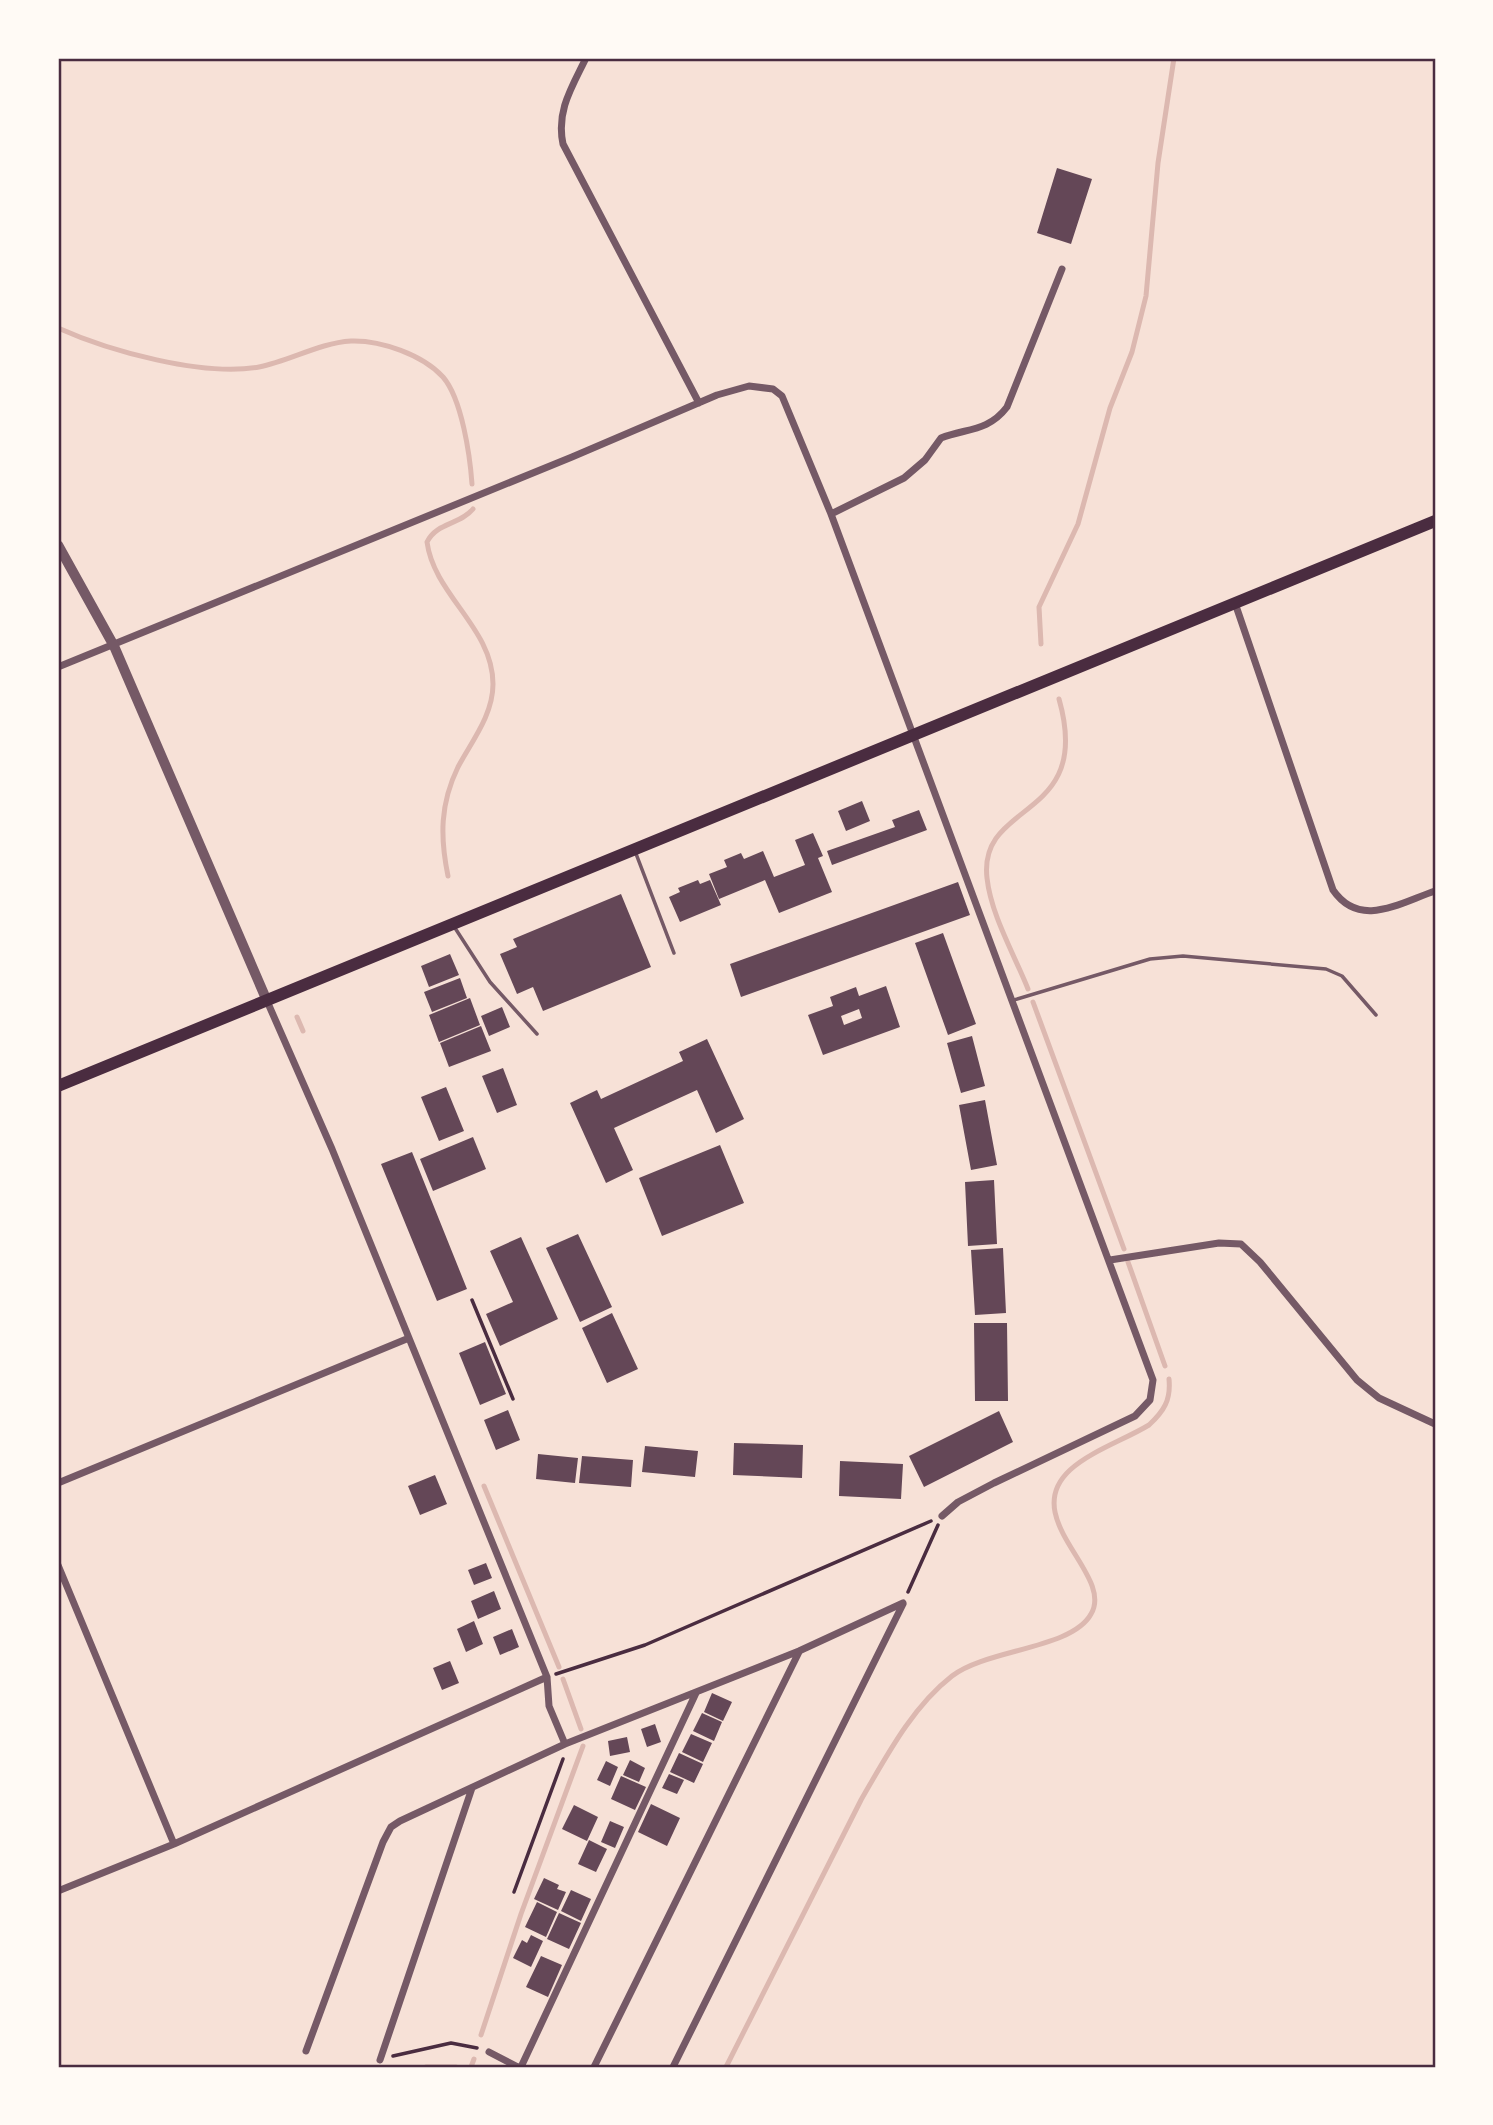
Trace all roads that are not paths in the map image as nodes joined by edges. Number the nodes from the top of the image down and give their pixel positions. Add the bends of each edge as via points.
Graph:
1 (586, 58) edge
2 (1062, 269) dead end
3 (699, 403) junction
4 (831, 514) junction
5 (1435, 521) edge
6 (58, 545) edge
7 (1235, 603) junction
8 (114, 646) junction
9 (58, 667) edge
10 (913, 734) junction
11 (634, 849) junction
12 (1435, 891) edge
13 (452, 924) junction
14 (674, 953) dead end
15 (267, 1000) junction
16 (1012, 1001) junction
17 (1376, 1015) dead end
18 (537, 1034) dead end
19 (58, 1086) edge
20 (1110, 1260) junction
21 (409, 1338) junction
22 (1435, 1424) edge
23 (58, 1483) edge
24 (942, 1516) road end
25 (58, 1565) edge
26 (799, 1651) junction
27 (547, 1677) junction
28 (696, 1692) junction
29 (565, 1744) junction
30 (472, 1788) junction
31 (174, 1844) junction
32 (58, 1891) edge
33 (306, 2051) dead end
34 (489, 2052) road end
35 (380, 2060) road end
36 (520, 2067) edge
37 (594, 2067) edge
38 (673, 2067) edge

1 - 3 street via 563,107 563,144
2 - 4 street via 1007,407 998,419 989,426 940,438 925,460 904,478
3 - 4 street via 734,389 774,389 782,396
3 - 8 street
4 - 10 street
5 - 7 highway
6 - 8 street
7 - 10 highway
7 - 12 street via 1333,890 1347,907 1368,912
8 - 9 street
8 - 15 street
10 - 11 highway
10 - 16 street
11 - 13 highway
11 - 14 lane
13 - 15 highway
13 - 18 lane via 490,982
15 - 19 highway
15 - 21 street
16 - 17 lane via 1150,959 1183,956 1326,969 1342,976
16 - 20 street
20 - 22 street via 1219,1242 1241,1244 1261,1262 1357,1380 1378,1398
20 - 24 street via 1150,1368 1150,1400 1135,1416 993,1483
21 - 23 street
21 - 27 street
25 - 31 street
26 - 28 street
26 - 37 street
26 - 38 street via 903,1603
27 - 29 street via 549,1706
27 - 31 street
28 - 29 street
28 - 36 street
29 - 30 street
30 - 33 street via 391,1827
30 - 35 street
31 - 32 street
34 - 36 street

